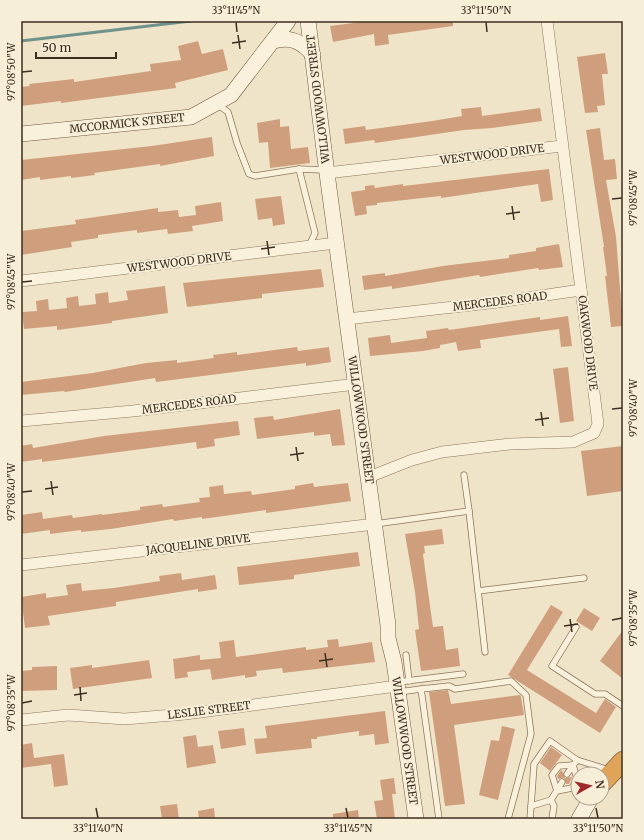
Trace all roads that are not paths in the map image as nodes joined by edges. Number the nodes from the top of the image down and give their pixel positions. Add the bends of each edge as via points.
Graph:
1 (288, 21) edge
2 (308, 21) edge
3 (547, 21) edge
4 (273, 41) junction
5 (312, 55) junction
6 (217, 104) junction
7 (21, 134) edge
8 (562, 146) junction
9 (299, 169) junction
10 (326, 170) junction
11 (336, 243) junction
12 (309, 246) junction
13 (21, 280) edge
14 (581, 290) junction
15 (347, 319) junction
16 (356, 384) junction
17 (21, 421) edge
18 (464, 475) dead end
19 (369, 477) junction
20 (469, 511) junction
21 (375, 524) junction
22 (21, 565) edge
23 (584, 578) dead end
24 (478, 591) junction
25 (576, 627) dead end
26 (485, 652) dead end
27 (406, 655) dead end
28 (463, 674) dead end
29 (400, 685) junction
30 (421, 689) junction
31 (623, 706) edge
32 (21, 720) edge
33 (623, 752) edge
34 (577, 760) junction
35 (573, 765) junction
36 (592, 766) edge
37 (610, 773) edge
38 (567, 774) dead end
39 (562, 782) dead end
40 (557, 791) junction
41 (551, 800) junction
42 (531, 806) junction
43 (586, 806) edge
44 (416, 819) edge
45 (439, 819) edge
46 (508, 819) edge
47 (530, 819) edge
48 (552, 819) edge
49 (579, 819) edge

1 - 4 street, MCCORMICK STREET
2 - 5 street, WILLOWWOOD STREET
3 - 8 street, OAKWOOD DRIVE
4 - 5 street via 297,41
4 - 6 street, MCCORMICK STREET via 242,82
5 - 10 street, WILLOWWOOD STREET
6 - 7 street, MCCORMICK STREET via 191,117
6 - 9 lane via 228,112 249,174 255,176
8 - 10 street, WESTWOOD DRIVE
8 - 14 street, OAKWOOD DRIVE
9 - 10 lane
9 - 12 lane via 315,233
10 - 11 street, WILLOWWOOD STREET
11 - 12 street, WESTWOOD DRIVE
11 - 15 street, WILLOWWOOD STREET
12 - 13 street, WESTWOOD DRIVE
14 - 15 street, MERCEDES ROAD
14 - 19 street, OAKWOOD DRIVE via 598,424 594,433 573,442 510,444 442,452 412,460
15 - 16 street, WILLOWWOOD STREET
16 - 17 street, MERCEDES ROAD via 134,411
16 - 19 street, WILLOWWOOD STREET
18 - 20 lane
19 - 21 street, WILLOWWOOD STREET
20 - 21 lane
20 - 24 lane
21 - 22 street, JACQUELINE DRIVE
21 - 29 street, WILLOWWOOD STREET via 388,638
23 - 24 lane
24 - 26 lane
25 - 31 lane via 552,666 595,694 605,694
27 - 29 lane
28 - 29 lane
29 - 30 lane
29 - 32 street, LESLIE STREET via 185,714 125,719 68,715
29 - 44 street, WILLOWWOOD STREET
30 - 45 lane
30 - 46 lane via 449,686 454,689 511,681 526,695 531,734
33 - 37 street
34 - 35 lane
34 - 36 lane
34 - 42 lane via 550,741 534,764
35 - 38 lane
35 - 40 lane via 577,779 572,788
35 - 40 lane via 559,766 552,775
39 - 40 lane
40 - 41 lane
41 - 42 lane
41 - 48 lane via 554,806
42 - 47 lane
43 - 49 street

